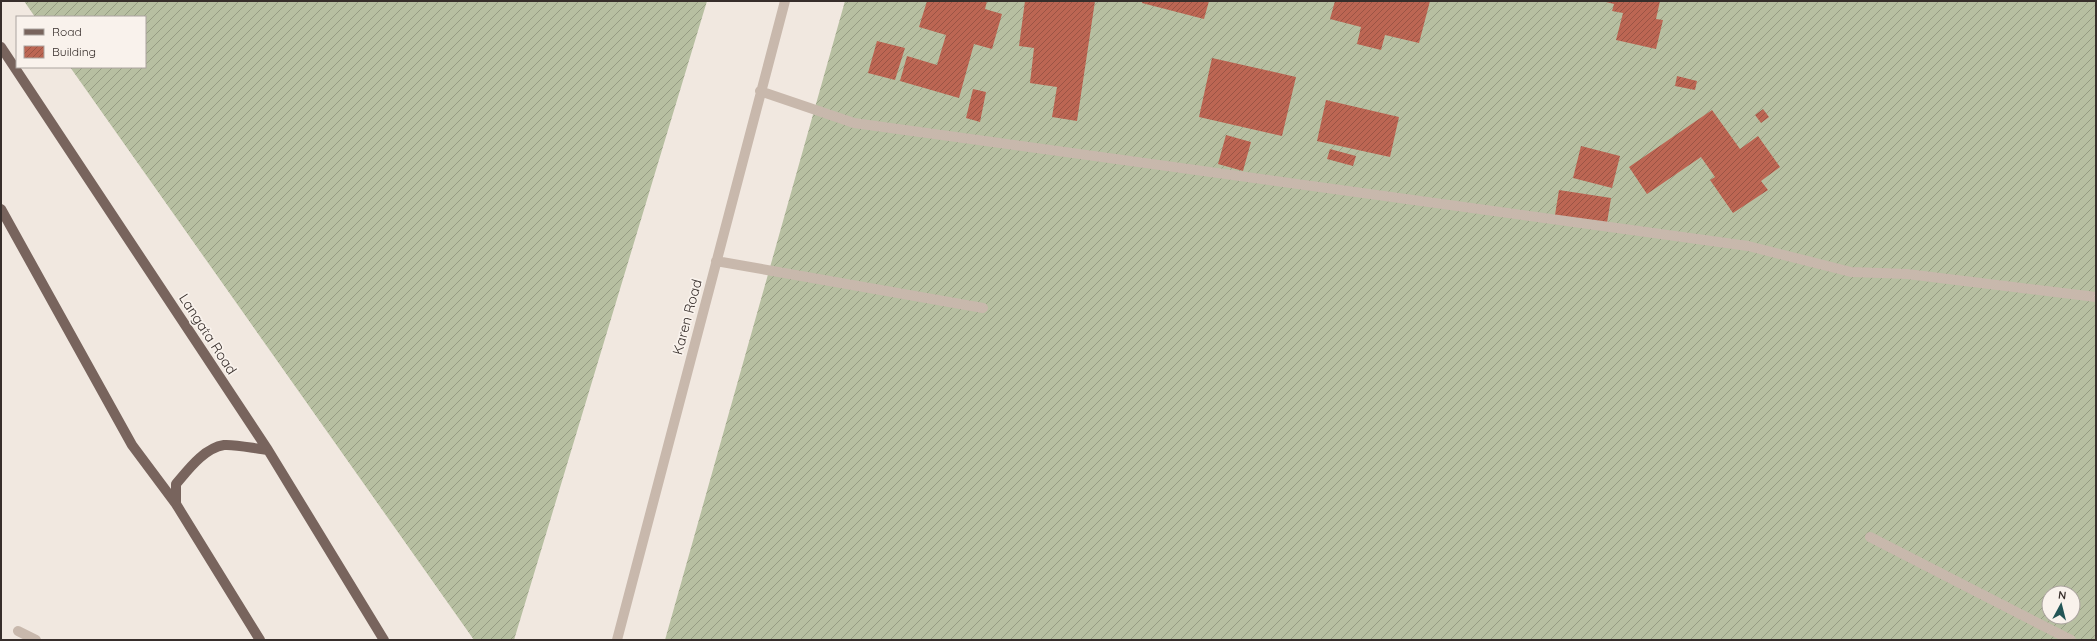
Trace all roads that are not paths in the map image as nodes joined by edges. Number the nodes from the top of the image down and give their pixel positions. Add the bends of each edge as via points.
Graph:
1 (785, 1) edge
2 (1, 47) edge
3 (760, 91) junction
4 (1, 210) edge
5 (716, 261) junction
6 (2096, 297) edge
7 (983, 308) dead end
8 (268, 450) junction
9 (176, 504) junction
10 (1870, 537) dead end
11 (18, 631) dead end
12 (36, 640) edge
13 (260, 640) edge
14 (384, 640) edge
15 (617, 640) edge
16 (2071, 640) edge

1 - 3 street, Karen Road
2 - 8 main road, Langata Road
3 - 5 street, Karen Road
3 - 6 street via 854,123 1748,246 1851,272 1907,274
4 - 9 main road via 132,445
5 - 7 street
5 - 15 street, Karen Road
8 - 9 main road via 224,445 207,453 190,467 176,484
8 - 14 main road, Langata Road
9 - 13 main road
10 - 16 street
11 - 12 street

